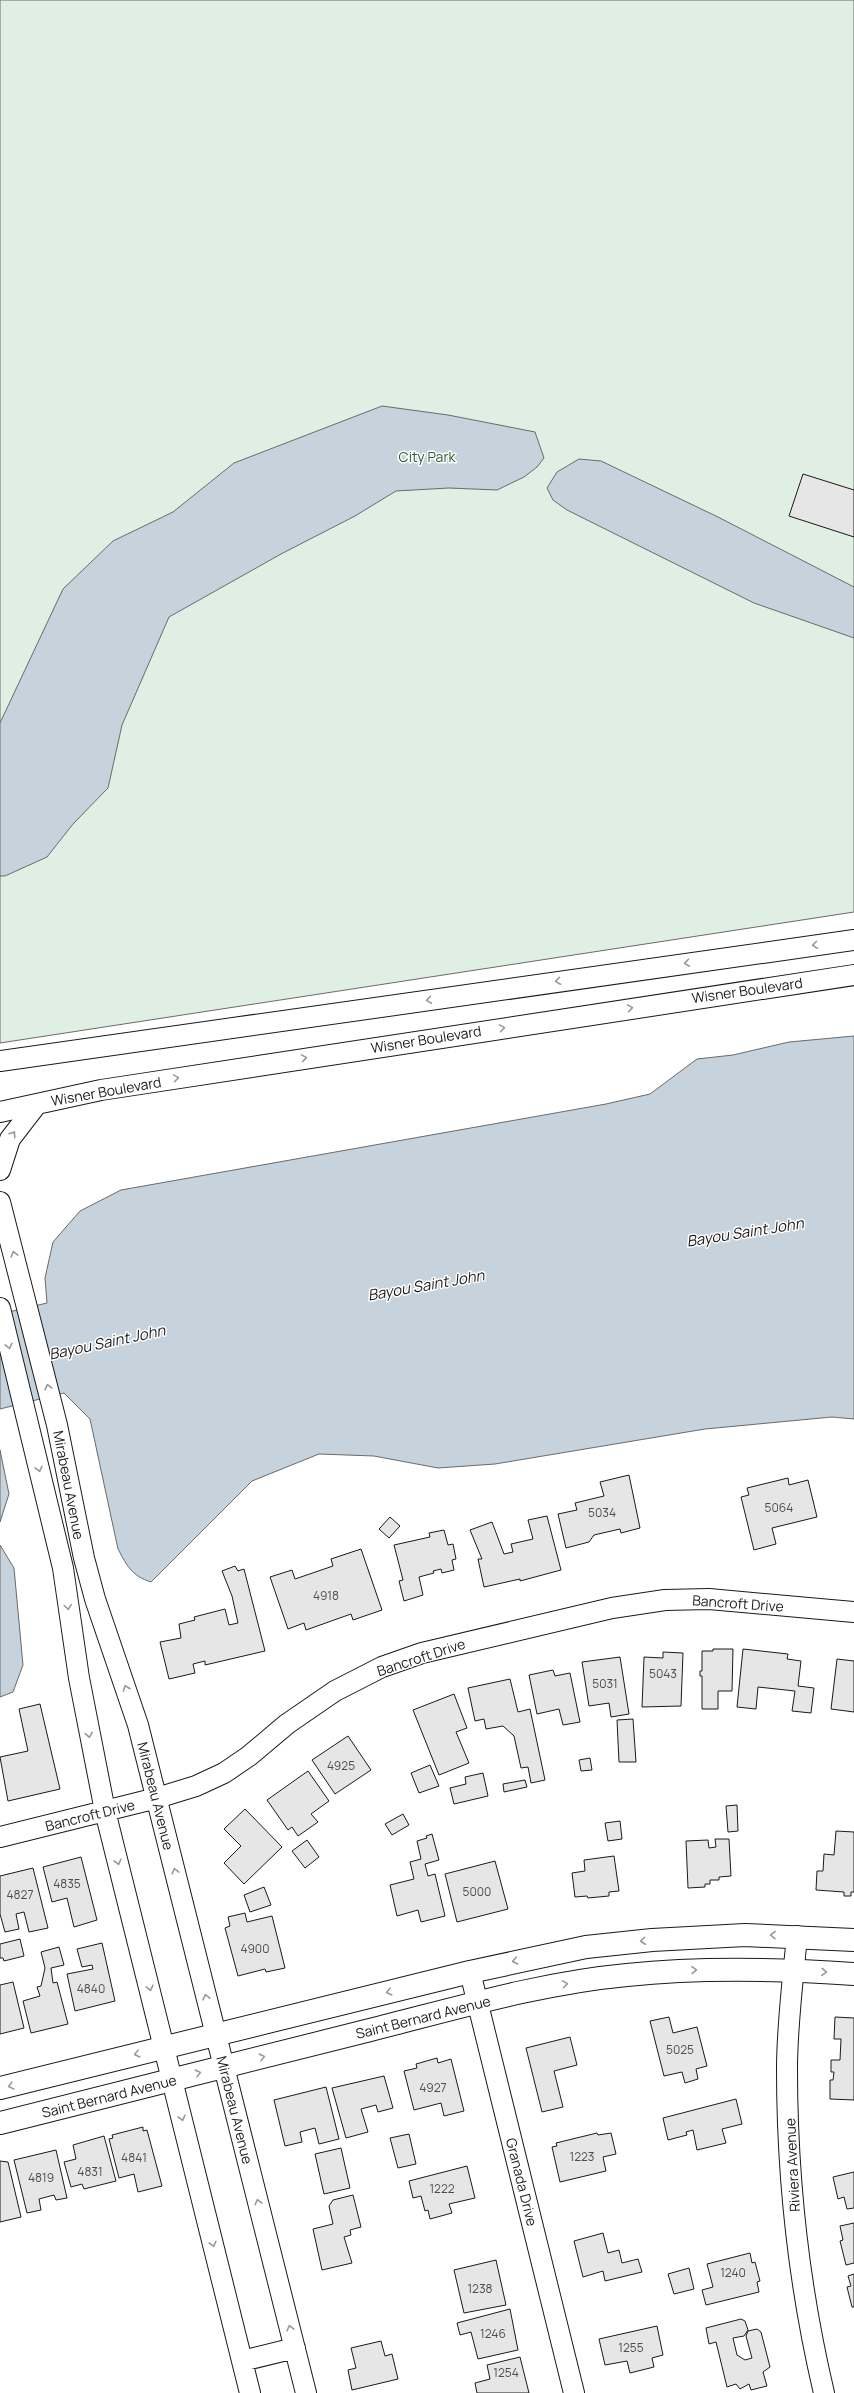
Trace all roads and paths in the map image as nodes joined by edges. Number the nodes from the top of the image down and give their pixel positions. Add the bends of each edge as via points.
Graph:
1 (854, 940) edge
2 (854, 975) edge
3 (0, 1061) edge
4 (37, 1104) junction
5 (0, 1112) edge
6 (0, 1170) edge
7 (0, 1181) edge
8 (0, 1203) edge
9 (0, 1308) edge
10 (854, 1612) edge
11 (157, 1798) junction
12 (105, 1811) junction
13 (0, 1837) edge
14 (797, 1936) junction
15 (854, 1940) edge
16 (794, 1970) junction
17 (470, 1972) junction
18 (854, 1974) edge
19 (477, 2003) junction
20 (216, 2035) junction
21 (165, 2048) junction
22 (224, 2067) junction
23 (172, 2080) junction
24 (0, 2088) edge
25 (0, 2123) edge
26 (295, 2348) junction
27 (242, 2361) junction
28 (250, 2393) edge
29 (306, 2393) edge
30 (574, 2393) edge
31 (824, 2393) edge

1 -> 3 street
4 -> 2 street, Wisner Boulevard via 101,1090
4 - 5 street, Wisner Boulevard
6 -> 4 street via 10,1139
7 - 8 street, Mirabeau Avenue
11 -> 8 street, Mirabeau Avenue via 138,1725 95,1599 84,1558 57,1425
9 -> 12 street, Mirabeau Avenue via 63,1568 80,1686
10 - 11 street, Bancroft Drive via 709,1599 665,1600 612,1608 422,1653 382,1667 334,1691 224,1773 196,1786
11 - 12 street, Bancroft Drive
20 -> 11 street, Mirabeau Avenue
12 - 13 street, Bancroft Drive
12 -> 21 street, Mirabeau Avenue
14 - 15 main road
14 - 16 street, Riviera Avenue
14 -> 17 main road via 745,1934 644,1940 586,1947
16 -> 18 main road, Saint Bernard Avenue
19 -> 16 main road, Saint Bernard Avenue via 558,1985 624,1975 690,1970
16 - 31 street, Riviera Avenue via 787,2068 792,2188 799,2262
17 - 19 street, Granada Drive
17 -> 20 main road
22 -> 19 main road, Saint Bernard Avenue
19 - 30 street, Granada Drive
20 - 21 main road
20 - 22 street, Mirabeau Avenue
21 - 23 street, Mirabeau Avenue
21 -> 24 main road
23 -> 22 main road, Saint Bernard Avenue
26 -> 22 street, Mirabeau Avenue
23 - 25 main road, Saint Bernard Avenue
23 -> 27 street, Mirabeau Avenue
26 - 27 street
26 - 29 street, Mirabeau Avenue
27 - 28 street, Mirabeau Avenue

